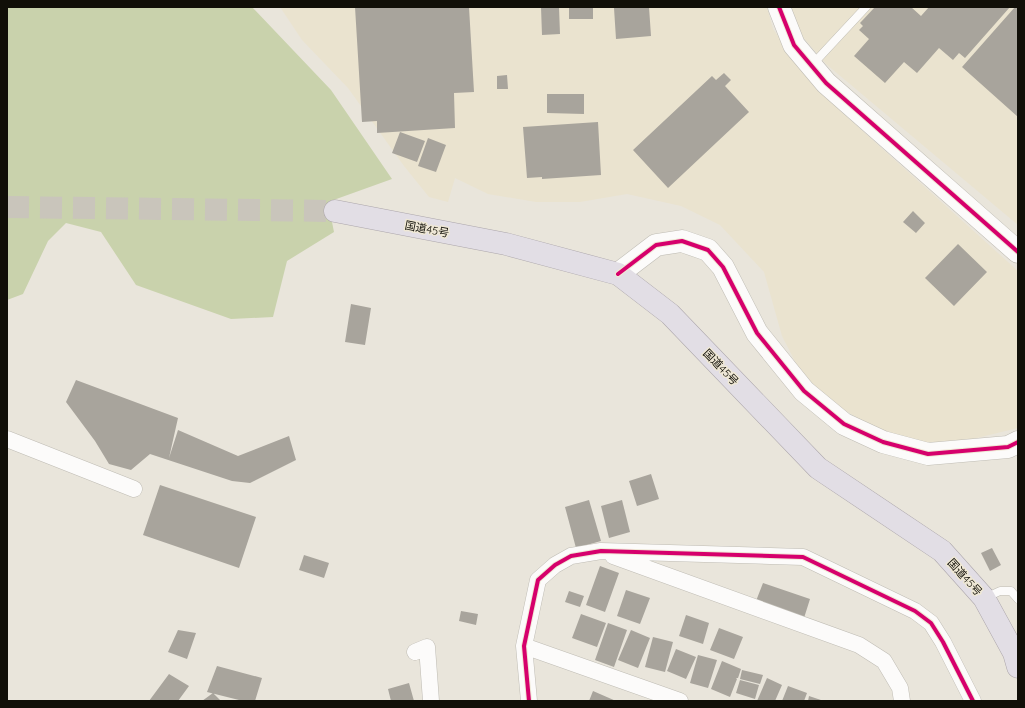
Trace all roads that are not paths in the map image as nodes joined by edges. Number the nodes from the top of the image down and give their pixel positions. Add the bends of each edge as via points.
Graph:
1 (779, 7) edge
2 (866, 7) edge
3 (811, 66) junction
4 (335, 211) tunnel mouth
5 (1018, 252) edge
6 (618, 274) junction
7 (7, 439) edge
8 (1018, 442) edge
9 (134, 490) dead end
10 (600, 551) junction
11 (984, 598) junction
12 (1018, 599) edge
13 (524, 646) junction
14 (415, 652) dead end
15 (1018, 667) edge
16 (431, 701) edge
17 (529, 701) edge
18 (680, 701) edge
19 (902, 701) edge
20 (973, 701) edge

1 - 3 street via 794,45
2 - 3 lane
3 - 5 street via 826,83
4 - 6 highway, 国道45号 via 506,244
6 - 8 street via 656,245 682,241 708,250 723,268 757,333 804,391 844,424 883,442 928,454 1008,447
6 - 11 highway, 国道45号 via 670,314 818,468 942,551
7 - 9 street
10 - 13 street via 571,556 555,565 538,580
10 - 19 street via 859,645 884,661 900,688
10 - 20 street via 803,557 915,611 930,623 943,642
11 - 12 lane via 1000,591 1011,591
11 - 15 highway, 国道45号 via 1014,652
13 - 17 street
13 - 18 street
14 - 16 street via 427,647

